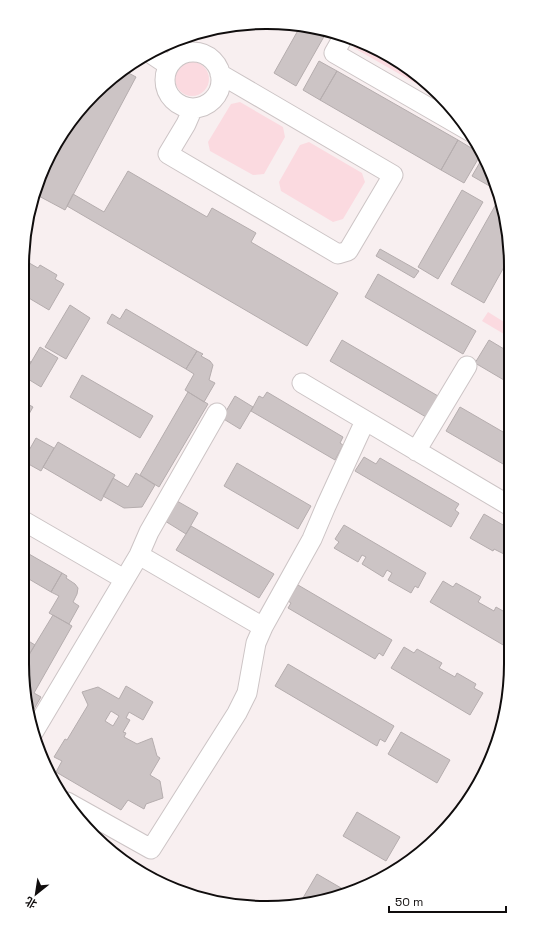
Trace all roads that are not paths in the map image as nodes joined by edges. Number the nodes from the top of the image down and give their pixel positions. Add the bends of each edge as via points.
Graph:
1 (341, 41) edge
2 (161, 60) edge
3 (220, 74) junction
4 (193, 108) junction
5 (456, 124) edge
6 (467, 366) dead end
7 (302, 383) dead end
8 (217, 413) dead end
9 (366, 421) junction
10 (416, 451) junction
11 (504, 502) edge
12 (29, 524) edge
13 (139, 555) junction
14 (124, 579) junction
15 (263, 626) junction
16 (38, 727) edge
17 (78, 809) edge

1 - 5 lane via 334,53
2 - 3 lane via 183,52 201,52 215,62
2 - 4 lane via 166,90 170,96 182,106
3 - 4 lane via 217,95 204,105
3 - 4 lane via 393,175 348,251 338,254 168,154
6 - 10 lane
7 - 9 lane
8 - 13 lane via 149,532
9 - 10 lane
9 - 15 lane via 312,539
10 - 11 lane
12 - 14 lane
13 - 14 lane
13 - 15 lane
14 - 16 lane
15 - 17 lane via 256,643 247,693 237,713 151,850

